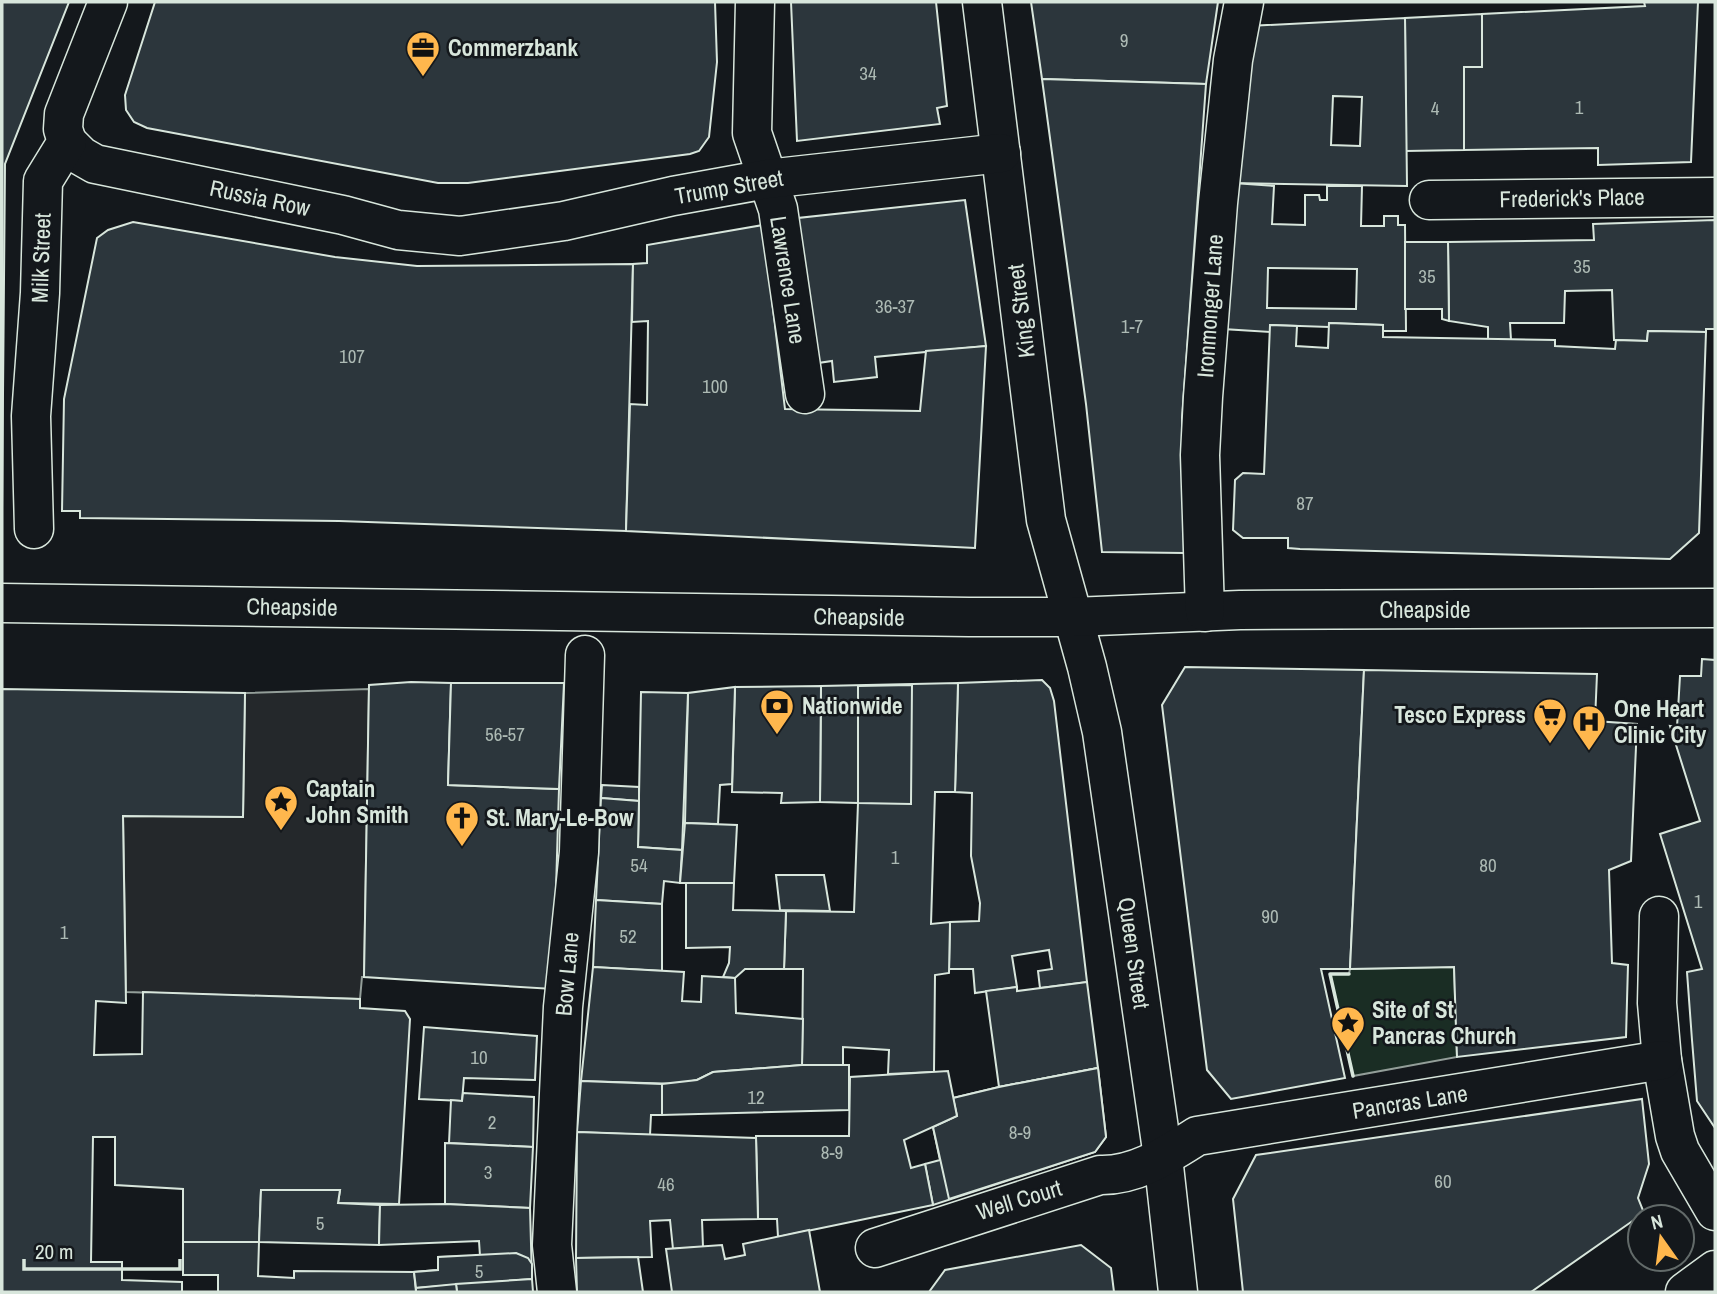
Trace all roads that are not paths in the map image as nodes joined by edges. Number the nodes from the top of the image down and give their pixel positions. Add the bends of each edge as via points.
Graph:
1 (108, 2) edge
2 (755, 2) edge
3 (982, 2) edge
4 (1244, 2) edge
5 (67, 142) junction
6 (1001, 153) junction
7 (767, 179) junction
8 (1715, 197) edge
9 (1429, 200) dead end
10 (460, 236) joint
11 (805, 394) dead end
12 (34, 529) dead end
13 (2, 603) edge
14 (1715, 608) edge
15 (1205, 612) junction
16 (1073, 617) junction
17 (585, 655) dead end
18 (1659, 916) dead end
19 (1662, 1060) junction
20 (1163, 1157) junction
21 (1715, 1211) edge
22 (875, 1248) dead end
23 (1715, 1270) edge
24 (557, 1292) edge
25 (1178, 1292) edge
26 (1685, 1292) edge

1 - 5 street via 64,114
2 - 7 street, Lawrence Lane via 752,133
3 - 6 street, King Street
4 - 15 street, Ironmonger Lane via 1218,203 1200,454
5 - 10 street, Russia Row via 95,164 398,230
5 - 12 street, Milk Street via 43,181 31,416
6 - 7 street, Trump Street
6 - 16 street, King Street via 1046,520
7 - 10 street, Trump Street via 564,221
7 - 11 street, Lawrence Lane via 778,209
8 - 9 street, Frederick's Place
13 - 16 street, Cheapside
14 - 15 street, Cheapside
15 - 16 street, Cheapside
16 - 20 street, Queen Street via 1102,732
17 - 24 street, Bow Lane via 579,852 563,1006 552,1245
18 - 19 street via 1657,1003
19 - 20 street, Pancras Lane via 1197,1136
19 - 21 street via 1680,1151
20 - 22 street, Well Court via 1119,1175 1100,1175
20 - 25 street, Queen Street
23 - 26 street

